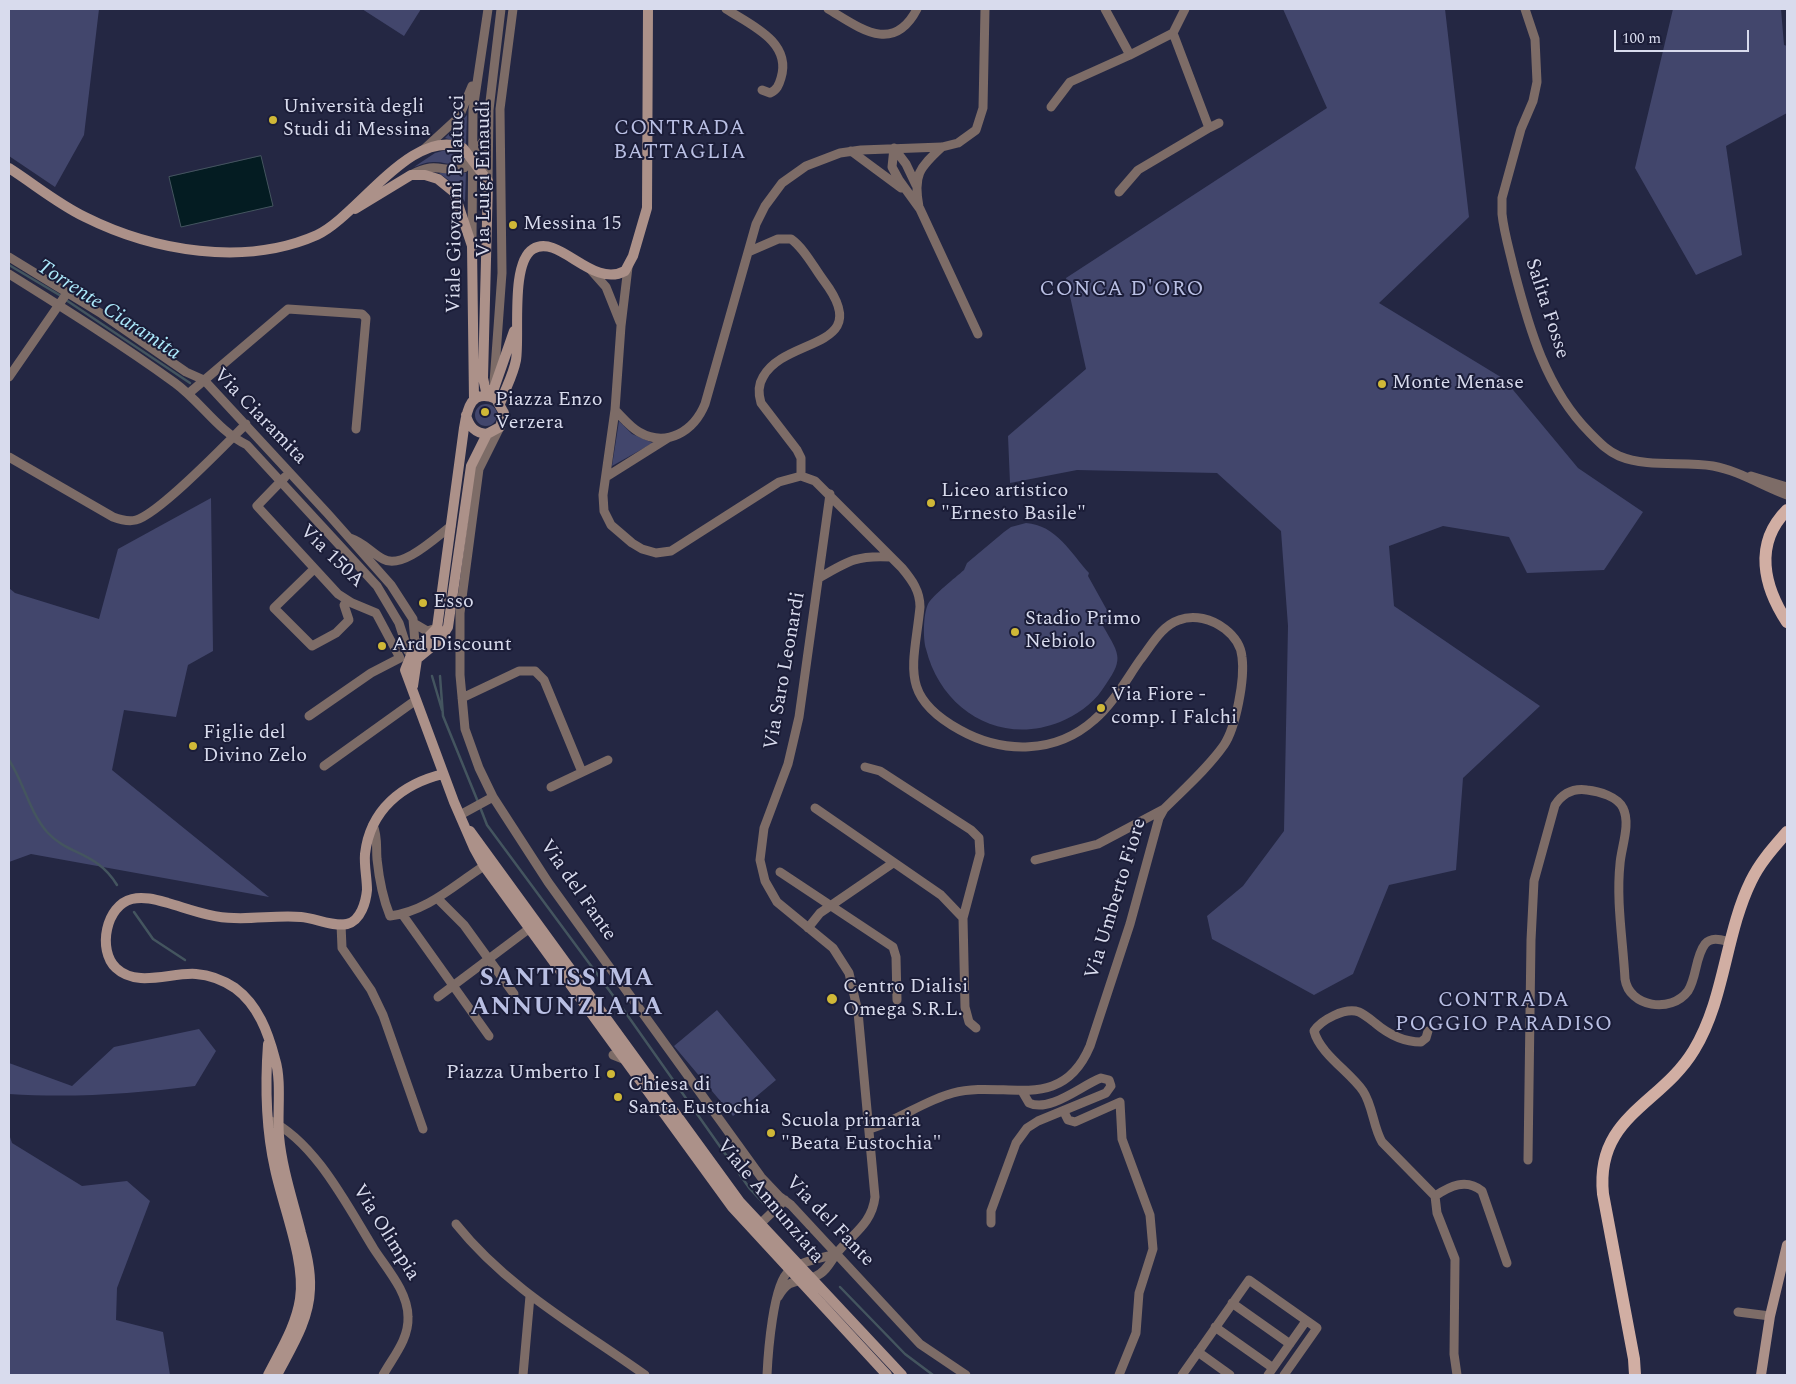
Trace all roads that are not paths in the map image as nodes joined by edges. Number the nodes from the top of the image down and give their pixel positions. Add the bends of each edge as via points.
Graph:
1 (488, 9) edge
2 (501, 9) edge
3 (513, 9) edge
4 (648, 9) edge
5 (726, 9) edge
6 (828, 9) edge
7 (917, 9) edge
8 (985, 9) edge
9 (1105, 9) edge
10 (1185, 9) edge
11 (1525, 9) edge
12 (1173, 33) junction
13 (1130, 55) junction
14 (478, 72) junction
15 (762, 90) dead end
16 (1051, 107) dead end
17 (1219, 124) dead end
18 (1209, 128) junction
19 (488, 134) junction
20 (942, 146) junction
21 (894, 148) junction
22 (423, 150) junction
23 (851, 151) junction
24 (473, 158) junction
25 (9, 168) edge
26 (411, 175) junction
27 (488, 181) junction
28 (916, 186) junction
29 (907, 192) junction
30 (1119, 192) dead end
31 (920, 209) junction
32 (346, 215) junction
33 (472, 246) junction
34 (748, 252) junction
35 (9, 257) edge
36 (590, 268) junction
37 (628, 268) junction
38 (9, 274) edge
39 (38, 275) junction
40 (31, 288) junction
41 (67, 293) junction
42 (59, 305) junction
43 (621, 326) junction
44 (516, 328) junction
45 (978, 334) dead end
46 (497, 349) junction
47 (503, 363) junction
48 (9, 377) edge
49 (204, 380) junction
50 (188, 394) junction
51 (494, 394) junction
52 (474, 400) junction
53 (616, 410) junction
54 (466, 415) junction
55 (246, 424) junction
56 (500, 427) junction
57 (356, 429) dead end
58 (487, 434) junction
59 (232, 438) junction
60 (668, 438) junction
61 (9, 458) edge
62 (289, 473) junction
63 (1744, 474) junction
64 (801, 476) junction
65 (606, 477) junction
66 (281, 481) junction
67 (1787, 487) edge
68 (830, 494) junction
69 (1787, 495) edge
70 (1787, 510) edge
71 (451, 526) junction
72 (350, 538) junction
73 (891, 557) junction
74 (314, 569) junction
75 (819, 578) junction
76 (347, 600) junction
77 (450, 612) junction
78 (1787, 622) edge
79 (415, 624) junction
80 (437, 628) junction
81 (403, 634) junction
82 (459, 642) junction
83 (414, 654) junction
84 (400, 658) junction
85 (405, 670) junction
86 (412, 689) junction
87 (462, 698) junction
88 (416, 700) junction
89 (309, 716) dead end
90 (608, 760) dead end
91 (324, 766) dead end
92 (866, 767) dead end
93 (582, 772) junction
94 (443, 774) junction
95 (551, 787) dead end
96 (491, 799) junction
97 (815, 808) dead end
98 (1164, 809) junction
99 (464, 816) junction
100 (373, 825) junction
101 (1787, 832) edge
102 (1035, 860) dead end
103 (893, 863) junction
104 (484, 866) junction
105 (780, 872) dead end
106 (438, 899) junction
107 (832, 905) junction
108 (402, 914) junction
109 (963, 918) junction
110 (341, 924) junction
111 (533, 926) junction
112 (808, 928) junction
113 (1730, 942) junction
114 (489, 958) junction
115 (451, 985) junction
116 (514, 994) dead end
117 (438, 996) dead end
118 (897, 1000) dead end
119 (976, 1028) dead end
120 (1428, 1030) dead end
121 (489, 1036) dead end
122 (613, 1055) dead end
123 (627, 1057) junction
124 (1022, 1091) junction
125 (1064, 1112) junction
126 (274, 1122) junction
127 (423, 1129) dead end
128 (869, 1129) junction
129 (1528, 1160) dead end
130 (1435, 1196) junction
131 (783, 1202) junction
132 (736, 1205) junction
133 (762, 1222) junction
134 (991, 1222) dead end
135 (456, 1224) dead end
136 (295, 1230) junction
137 (1787, 1245) edge
138 (836, 1254) junction
139 (1507, 1263) dead end
140 (794, 1268) junction
141 (1783, 1277) edge
142 (804, 1279) junction
143 (530, 1296) junction
144 (778, 1297) junction
145 (1232, 1303) junction
146 (1738, 1312) dead end
147 (1770, 1316) junction
148 (1306, 1321) junction
149 (1215, 1327) junction
150 (1290, 1344) junction
151 (1198, 1352) junction
152 (1270, 1372) edge
153 (268, 1375) edge
154 (277, 1375) edge
155 (382, 1375) edge
156 (523, 1375) edge
157 (645, 1375) edge
158 (767, 1375) edge
159 (886, 1375) edge
160 (902, 1375) edge
161 (966, 1375) edge
162 (1119, 1375) edge
163 (1182, 1375) edge
164 (1230, 1375) edge
165 (1284, 1375) edge
166 (1457, 1375) edge
167 (1635, 1375) edge
168 (1761, 1375) edge

1 - 14 street, Viale Giovanni Palatucci
2 - 19 street, Viale Giovanni Palatucci
3 - 46 street, Via Luigi Einaudi via 500,109 502,273
4 - 37 main road via 648,208
5 - 15 street via 774,41 783,58 778,87 770,93
6 - 7 street via 869,32 887,35 901,29
8 - 20 street via 982,118 976,130 965,140
9 - 13 street
10 - 12 street
11 - 63 street, Salita Fosse via 1535,39 1537,82 1502,198 1502,214 1528,322 1546,370 1578,421 1609,452 1632,460 1700,464
12 - 13 street
12 - 18 street
13 - 16 street via 1070,82
14 - 22 street via 459,117
14 - 24 street, Viale Giovanni Palatucci via 473,110
17 - 18 street
18 - 30 street via 1138,170
19 - 24 street
19 - 27 street, Viale Giovanni Palatucci
20 - 21 street
20 - 28 street via 922,168
21 - 23 street
21 - 28 street
21 - 29 street via 892,167
22 - 24 main road via 442,144 453,145 463,148
22 - 32 main road via 371,188
23 - 29 street
23 - 34 street via 819,159 782,183 760,216
24 - 26 street via 459,170 430,167
24 - 27 main road
24 - 33 street, Viale Giovanni Palatucci
25 - 32 main road via 84,217 162,245 199,250 259,250 298,242 327,229
26 - 32 main road
26 - 33 main road via 438,179 454,192
27 - 51 main road, Viale Giovanni Palatucci via 483,378
28 - 31 street
29 - 31 street
31 - 45 street
33 - 52 main road, Viale Giovanni Palatucci
34 - 60 street via 701,413 685,432
34 - 64 street via 778,239 791,239 838,303 839,318 834,331 817,343 779,359 766,371 760,383 761,402 801,458
35 - 39 street, Via Ciaramita
36 - 37 main road via 610,275
36 - 43 street via 606,287
36 - 44 main road via 551,248 542,246 530,251 522,266
37 - 43 street
38 - 40 street, Via Ciaramita
39 - 40 street
39 - 41 street, Via Ciaramita
40 - 42 street, Via Ciaramita
41 - 42 street
41 - 49 street, Via Ciaramita via 186,372
42 - 48 street
42 - 50 street, Via Ciaramita via 95,326
43 - 53 street
44 - 47 main road
44 - 51 main road via 515,361
46 - 47 street
46 - 51 street, Via Luigi Einaudi
47 - 51 main road
49 - 50 street
49 - 55 street, Via Ciaramita
49 - 57 street via 289,308 362,314 366,318
50 - 59 street, Via Ciaramita
51 - 52 main road
51 - 56 main road via 504,418
52 - 54 main road
53 - 60 street via 640,433
53 - 65 street
54 - 58 main road via 475,431
54 - 71 main road
55 - 59 street
55 - 62 street, Via Ciaramita
56 - 58 main road
56 - 82 street, Via del Fante via 479,469
58 - 77 main road via 471,466
59 - 61 street via 158,508 148,515 127,521 87,503
59 - 66 street, Via Ciaramita via 248,444
60 - 65 street
62 - 66 street
62 - 72 street, Via Ciaramita
63 - 67 street
63 - 69 street, Salita Fosse
64 - 65 street via 779,482 678,548 664,553 649,551 632,543 611,526 603,503
64 - 68 street, Via Umberto Fiore via 815,481
66 - 74 street, Via 150A via 257,506
66 - 81 street, Via Ciaramita via 377,586
68 - 73 street, Via Umberto Fiore
68 - 75 street, Via Saro Leonardi
70 - 78 main road via 1771,535 1766,565 1769,588
71 - 72 street via 398,562 386,561 364,543
71 - 80 main road
72 - 79 street, Via Ciaramita via 391,585
73 - 75 street, Via Saro Leonardi via 854,559
73 - 98 street, Via Umberto Fiore via 914,584 920,599 913,670 922,698 950,725 979,740 1000,746 1042,746 1083,729 1109,704 1161,633 1178,620 1206,619 1230,632 1240,648 1243,664 1230,732 1217,753
74 - 76 street, Via 150A
74 - 76 street via 274,608 312,646 336,633 349,620 344,605
75 - 112 street, Via Saro Leonardi via 799,717 788,764 764,828 760,850 762,871 770,892 785,910
76 - 84 street, Via 150A via 376,613
77 - 82 street
77 - 83 main road via 443,637
79 - 80 street via 427,631
79 - 83 street
80 - 83 main road
81 - 83 street, Via Ciaramita
81 - 84 street
82 - 87 street, Via del Fante
83 - 85 main road
83 - 86 main road
84 - 85 street, Via 150A
84 - 89 street via 371,673
85 - 86 main road, Viale Annunziata
86 - 88 main road, Viale Annunziata
87 - 93 street via 519,671 535,671 544,680
87 - 96 street, Via del Fante via 465,730
88 - 91 street
88 - 94 main road, Viale Annunziata
90 - 93 street
92 - 109 street via 880,771 979,838 980,854
93 - 95 street
94 - 99 main road, Viale Annunziata
94 - 100 main road via 402,791 382,810
96 - 99 street
96 - 131 street, Via del Fante via 638,1007
97 - 103 street
98 - 102 street via 1098,844
98 - 124 street, Via Umberto Fiore via 1087,1053 1077,1068 1062,1080
99 - 104 main road, Viale Annunziata via 474,848
99 - 111 main road, Viale Annunziata
100 - 108 street via 385,904 390,916
100 - 110 main road via 365,856 365,902 356,919
101 - 113 main road via 1752,880
103 - 107 street
103 - 109 street via 941,895
104 - 106 street
104 - 111 main road, Viale Annunziata
105 - 107 street
106 - 108 street
106 - 114 street via 464,925
107 - 112 street via 820,913
107 - 118 street via 893,947
108 - 115 street
109 - 119 street via 965,1007 969,1022
110 - 126 main road via 302,917 227,918 142,898 124,902 112,914 107,930 107,949 117,970 138,978 198,974 224,982 255,1008 276,1060
110 - 127 street via 342,948 371,990 383,1015
111 - 114 street
111 - 123 main road, Viale Annunziata
112 - 128 street, Via Saro Leonardi via 839,956 852,984 858,1012
113 - 129 street via 1716,939 1707,942 1701,951 1690,988 1678,1000 1660,1004 1634,997 1626,987 1619,882 1626,822 1623,807 1617,800 1588,790 1573,790 1562,796 1553,811 1534,881
113 - 167 main road via 1711,1011 1698,1043 1677,1072 1619,1128 1603,1163 1603,1194
114 - 115 street
114 - 116 street
115 - 117 street
115 - 121 street
120 - 130 street via 1421,1042 1402,1039 1385,1032 1361,1013 1352,1011 1334,1016 1314,1031 1331,1056 1364,1092 1382,1142
122 - 123 street
123 - 132 main road, Viale Annunziata
124 - 125 street via 1029,1103 1038,1105 1070,1095 1101,1078 1111,1082 1112,1086 1106,1093
124 - 128 street, Via Umberto Fiore via 955,1092 932,1099
125 - 134 street via 1038,1121 1021,1134 991,1211
125 - 162 street via 1068,1120 1075,1122 1120,1102 1122,1139 1151,1219 1152,1254 1139,1293 1136,1333
126 - 136 main road
126 - 155 street, Via Olimpia via 304,1148 336,1188 407,1304 406,1336
128 - 138 street, Via Saro Leonardi via 874,1205 866,1223
130 - 139 street via 1456,1184 1471,1185 1482,1191
130 - 166 street via 1437,1213 1455,1259 1454,1354
131 - 133 street
131 - 138 street, Via del Fante
132 - 133 main road, Viale Annunziata
132 - 140 main road, Viale Annunziata
133 - 140 main road, Viale Annunziata
135 - 143 street via 494,1266
136 - 153 main road via 300,1297 293,1326
136 - 154 main road via 310,1271 309,1298 303,1324
137 - 141 main road
138 - 140 street
138 - 142 street, Via Saro Leonardi via 831,1264 817,1276
138 - 161 street, Via del Fante via 920,1344
140 - 142 main road, Viale Annunziata
140 - 144 street via 781,1280
141 - 147 main road
142 - 144 street, Via Saro Leonardi via 784,1287
142 - 159 main road, Viale Annunziata
142 - 160 main road, Viale Annunziata
143 - 156 street
143 - 157 street
144 - 158 street
145 - 148 street via 1249,1280
145 - 149 street
145 - 150 street
146 - 147 street
147 - 168 main road
148 - 150 street
148 - 165 street via 1317,1328
149 - 151 street
149 - 152 street
150 - 152 street
151 - 163 street
151 - 164 street

